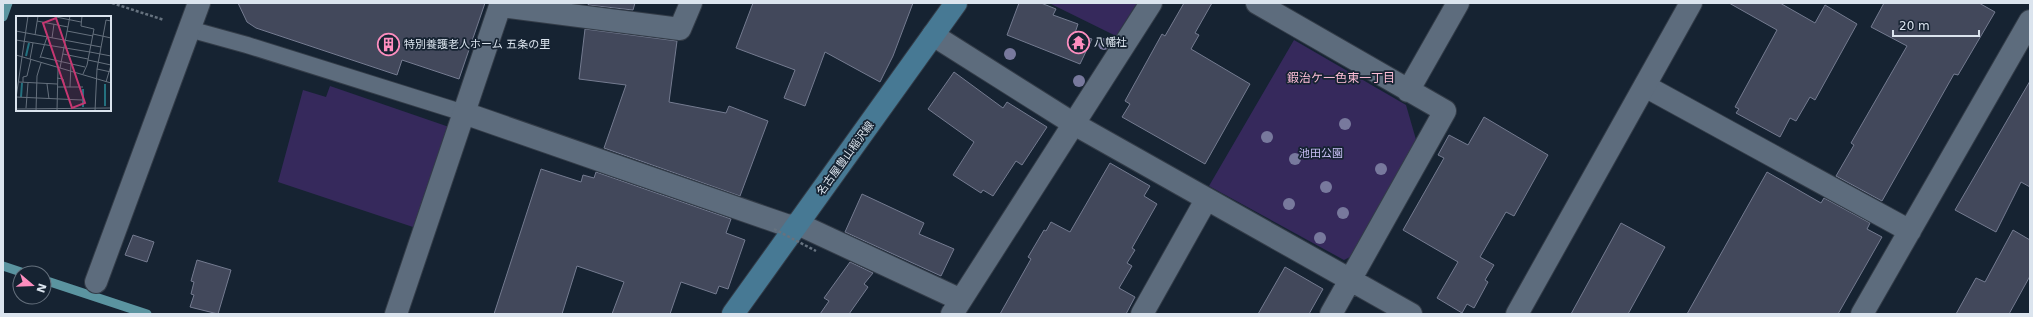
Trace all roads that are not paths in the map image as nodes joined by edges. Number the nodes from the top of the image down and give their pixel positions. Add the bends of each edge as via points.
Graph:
1 (199, 3) edge
2 (691, 3) edge
3 (956, 3) edge
4 (1151, 3) edge
5 (1257, 3) edge
6 (1458, 3) edge
7 (1691, 3) edge
8 (501, 4) edge
9 (2030, 22) edge
10 (189, 29) junction
11 (933, 35) junction
12 (1645, 86) junction
13 (1408, 91) junction
14 (464, 113) junction
15 (1074, 124) junction
16 (1206, 200) junction
17 (798, 224) junction
18 (1910, 231) junction
19 (1350, 280) junction
20 (96, 282) dead end
21 (956, 307) edge
22 (396, 314) edge
23 (733, 314) edge
24 (1142, 314) edge
25 (1331, 314) edge
26 (1411, 314) edge
27 (1517, 314) edge
28 (1862, 314) edge

1 - 10 street
2 - 8 street via 680,29
3 - 11 main road, 名古屋豊山稲沢線
4 - 15 street
5 - 13 street
6 - 13 street
7 - 12 street
8 - 14 street
9 - 18 street
10 - 14 lane via 247,44
10 - 20 street
11 - 15 street
11 - 17 main road, 名古屋豊山稲沢線
12 - 18 street
12 - 27 street
13 - 19 street via 1445,111
14 - 17 street via 789,226
14 - 22 street
15 - 16 street
15 - 21 street
16 - 19 street
16 - 24 street
17 - 21 street
17 - 23 main road, 名古屋豊山稲沢線
18 - 28 street
19 - 25 street
19 - 26 street

